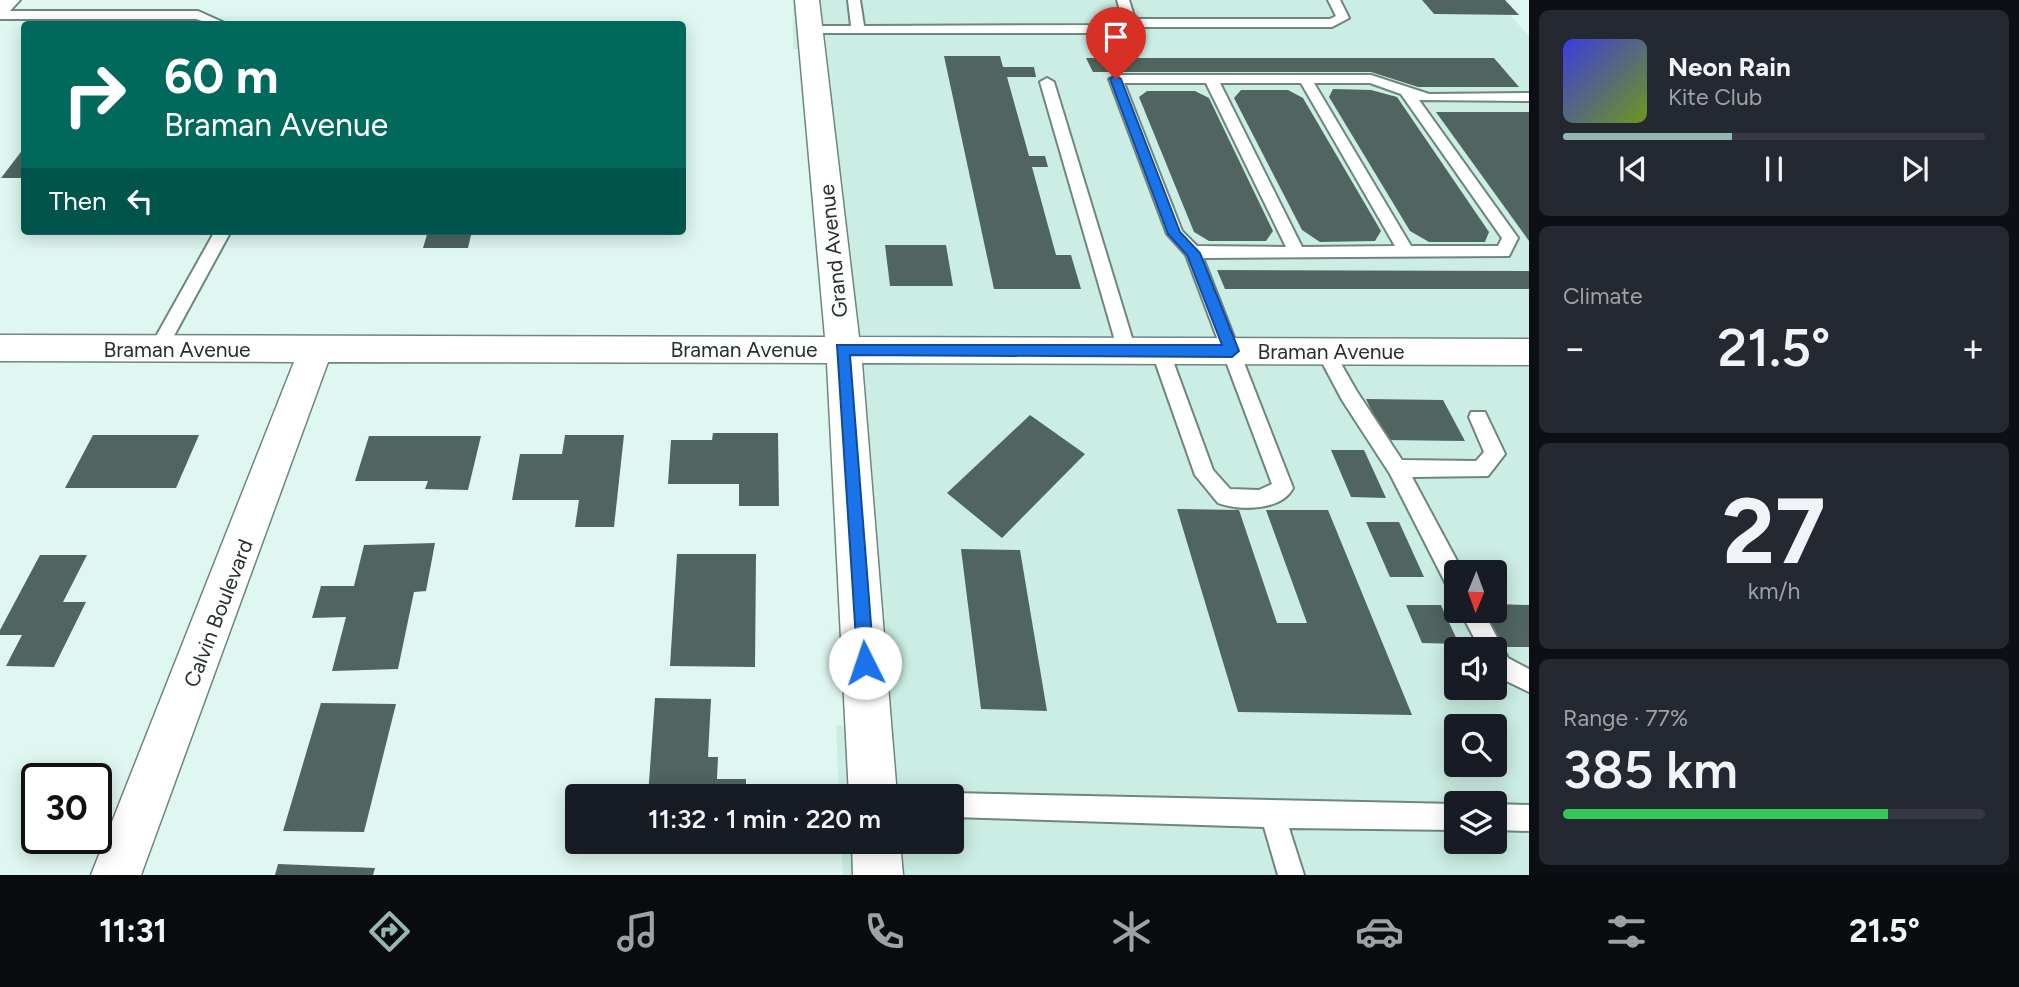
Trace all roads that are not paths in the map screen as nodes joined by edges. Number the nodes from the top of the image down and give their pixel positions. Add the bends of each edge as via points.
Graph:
1 (7, 0) edge
2 (854, 0) edge
3 (1123, 0) edge
4 (1334, 0) edge
5 (0, 7) edge
6 (0, 15) edge
7 (808, 15) edge
8 (213, 21) edge
9 (1130, 23) junction
10 (859, 30) junction
11 (1211, 79) junction
12 (1305, 79) junction
13 (1047, 82) dead end
14 (1406, 91) junction
15 (1529, 97) edge
16 (221, 235) edge
17 (1406, 252) junction
18 (1193, 253) junction
19 (1297, 253) junction
20 (0, 348) edge
21 (158, 349) junction
22 (316, 349) junction
23 (842, 349) junction
24 (1160, 350) junction
25 (1127, 351) junction
26 (1232, 351) junction
27 (1325, 351) junction
28 (1529, 352) edge
29 (1478, 417) dead end
30 (1397, 468) junction
31 (1445, 560) edge
32 (1507, 670) edge
33 (1529, 681) edge
34 (872, 784) edge
35 (964, 805) edge
36 (1273, 815) junction
37 (1444, 817) edge
38 (1507, 817) edge
39 (1529, 818) edge
40 (877, 854) edge
41 (116, 875) edge
42 (878, 875) edge
43 (1291, 875) edge

1 - 5 street
2 - 10 lane
3 - 9 lane
4 - 9 lane via 1343,18 1332,23
6 - 8 lane via 198,15
7 - 10 lane
7 - 23 street, Grand Avenue
9 - 10 lane via 1104,29
11 - 12 lane
11 - 18 lane via 1116,79 1175,234
11 - 19 lane
12 - 14 lane via 1371,79
12 - 17 lane
13 - 25 lane
14 - 15 lane via 1428,98
14 - 17 lane via 1510,238 1503,252
16 - 21 lane
17 - 19 lane
18 - 19 lane
18 - 26 lane
20 - 21 street, Braman Avenue
21 - 22 street, Braman Avenue
22 - 23 street, Braman Avenue
22 - 41 street, Calvin Boulevard
23 - 25 street, Braman Avenue
23 - 34 street, Grand Avenue
24 - 25 street, Braman Avenue
24 - 26 street, Braman Avenue
24 - 26 lane via 1205,475 1225,496 1261,499 1283,488
26 - 27 street, Braman Avenue
27 - 28 street, Braman Avenue
27 - 30 lane
29 - 30 lane via 1495,454 1481,470
30 - 31 lane
32 - 33 lane
35 - 36 lane
36 - 37 lane
36 - 43 lane
38 - 39 lane
40 - 42 street

